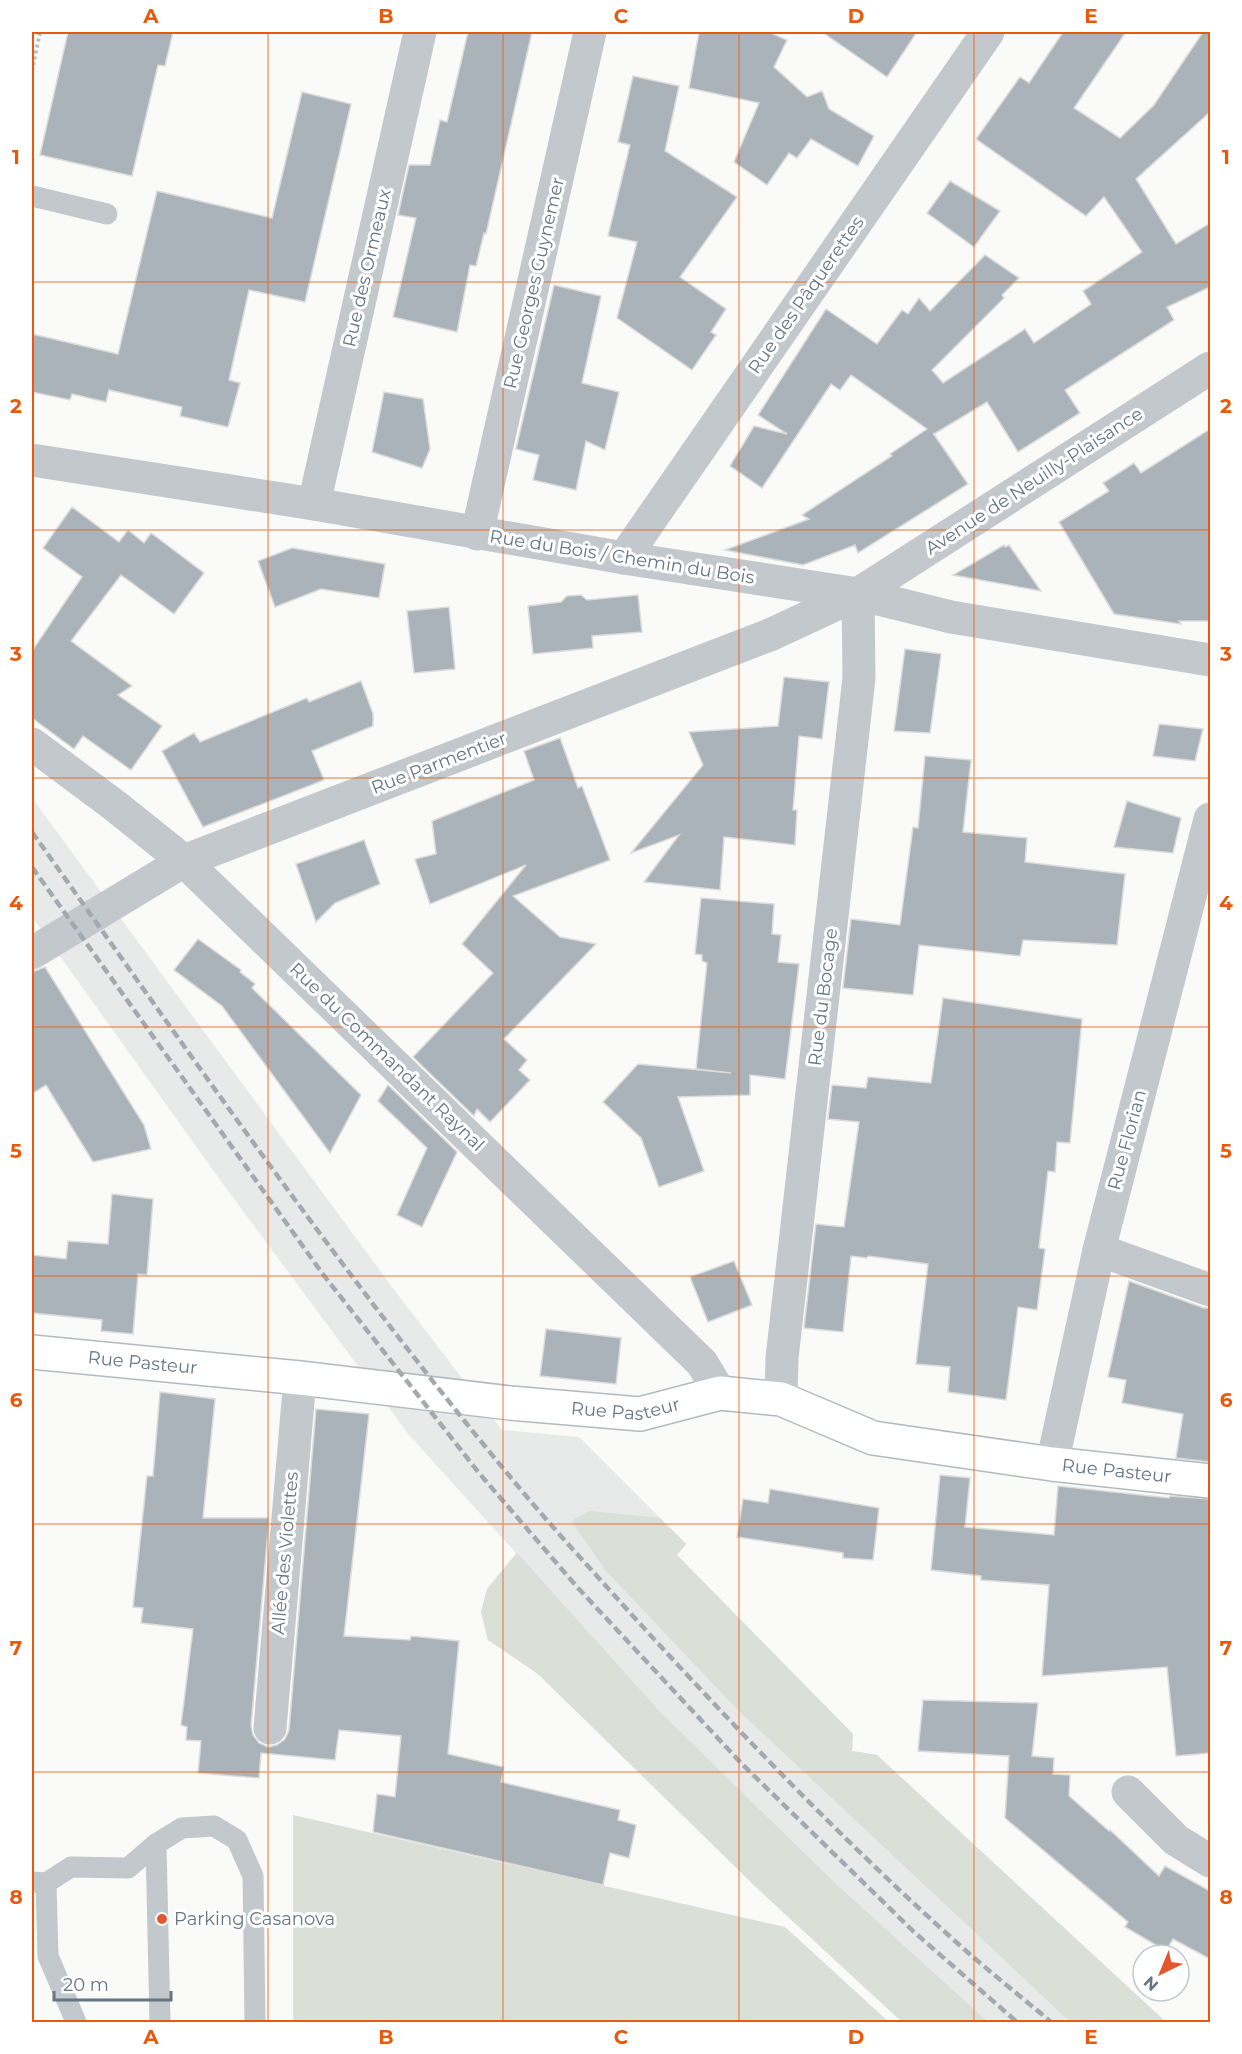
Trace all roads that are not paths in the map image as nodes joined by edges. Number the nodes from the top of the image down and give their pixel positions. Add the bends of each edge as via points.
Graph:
1 (420, 32) edge
2 (590, 32) edge
3 (988, 32) edge
4 (32, 196) edge
5 (107, 214) dead end
6 (1210, 368) edge
7 (32, 460) edge
8 (314, 504) junction
9 (477, 534) junction
10 (624, 558) junction
11 (858, 594) junction
12 (1210, 660) edge
13 (32, 744) edge
14 (1210, 819) edge
15 (184, 861) junction
16 (32, 952) edge
17 (1098, 1250) junction
18 (1210, 1290) edge
19 (32, 1352) edge
20 (300, 1378) junction
21 (720, 1393) junction
22 (781, 1399) junction
23 (1052, 1464) junction
24 (1210, 1481) edge
25 (270, 1728) dead end
26 (1128, 1792) dead end
27 (156, 1844) junction
28 (1210, 1861) edge
29 (39, 1882) edge
30 (76, 2022) edge
31 (160, 2022) edge
32 (255, 2022) edge

1 - 8 street, Rue des Ormeaux
2 - 9 street, Rue Georges Guynemer
3 - 10 street, Rue des Pâquerettes
4 - 5 lane
6 - 11 street, Avenue de Neuilly-Plaisance
7 - 8 street, Rue du Bois / Chemin du Bois
8 - 9 street, Rue du Bois / Chemin du Bois
9 - 10 street, Rue du Bois / Chemin du Bois
10 - 11 street, Rue du Bois / Chemin du Bois
11 - 12 street, Rue du Bois / Chemin du Bois via 951,617
11 - 15 street, Rue Parmentier via 772,634
11 - 22 street, Rue du Bocage via 859,678 782,1358
13 - 15 street, Rue du Commandant Raynal
14 - 17 street, Rue Florian
15 - 16 street, Rue Parmentier
15 - 21 street, Rue du Commandant Raynal via 702,1363
17 - 18 street
17 - 23 street, Rue Florian
19 - 20 street, Rue Pasteur
20 - 21 street, Rue Pasteur via 640,1414
20 - 25 street, Allée des Violettes
21 - 22 street, Rue Pasteur
22 - 23 street, Rue Pasteur via 873,1438
23 - 24 street, Rue Pasteur
26 - 28 street via 1176,1840
27 - 29 lane via 128,1868 71,1867
27 - 31 lane
27 - 32 lane via 182,1828 214,1826 237,1840 253,1876
29 - 30 lane via 48,1956

